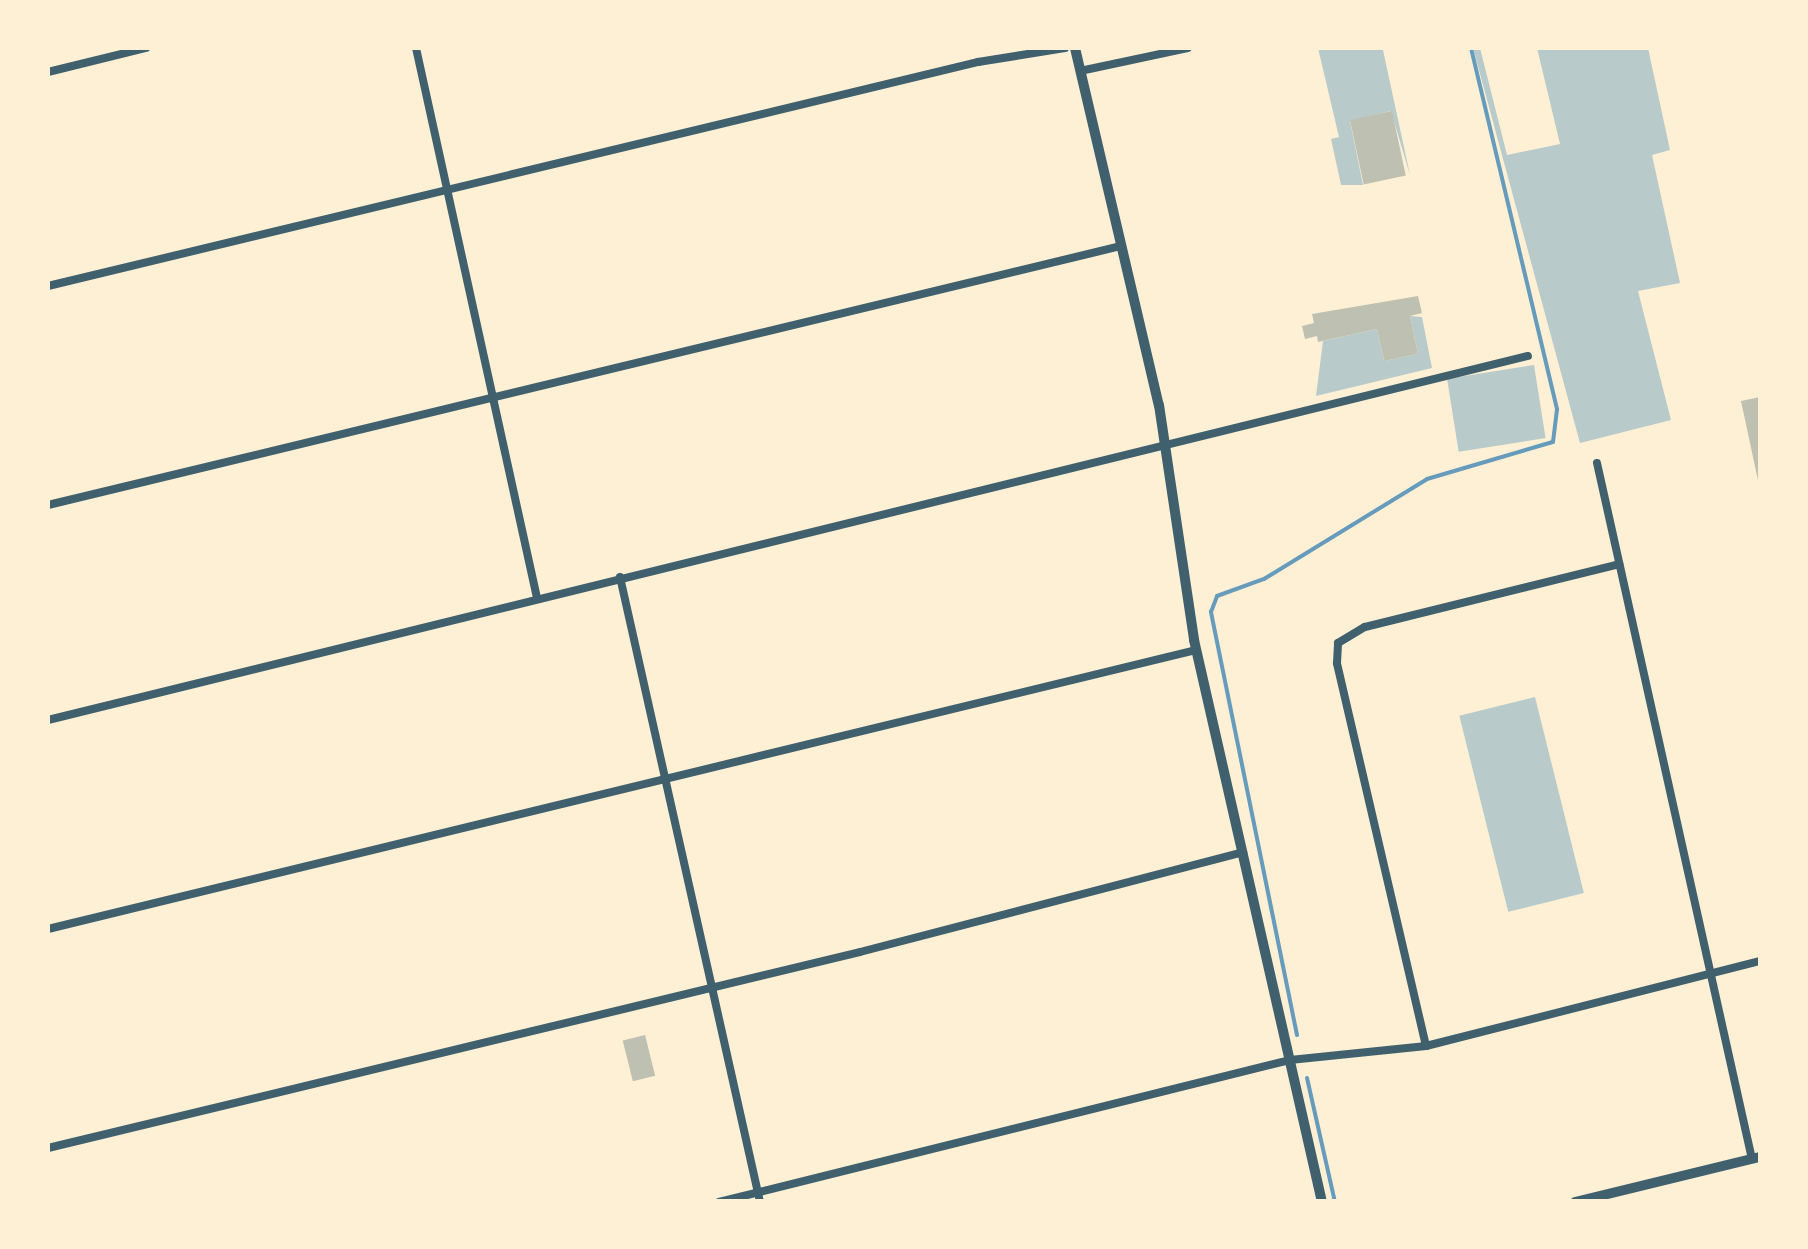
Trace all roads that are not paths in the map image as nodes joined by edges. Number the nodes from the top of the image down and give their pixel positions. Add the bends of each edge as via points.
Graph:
1 (146, 48) edge
2 (416, 48) edge
3 (1065, 48) edge
4 (1075, 48) edge
5 (1188, 48) edge
6 (1080, 71) junction
7 (48, 72) edge
8 (448, 190) junction
9 (1121, 246) junction
10 (48, 286) edge
11 (1528, 356) dead end
12 (493, 396) junction
13 (1167, 447) junction
14 (1596, 464) dead end
15 (48, 505) edge
16 (1620, 564) junction
17 (620, 577) junction
18 (538, 598) junction
19 (1196, 650) junction
20 (48, 720) edge
21 (666, 778) junction
22 (1243, 852) junction
23 (48, 929) edge
24 (1760, 961) edge
25 (1711, 974) junction
26 (711, 988) junction
27 (1426, 1046) junction
28 (1290, 1060) junction
29 (48, 1148) edge
30 (1756, 1158) edge
31 (759, 1197) edge
32 (719, 1202) edge
33 (1322, 1202) edge
34 (1575, 1202) edge

1 - 7 street
2 - 8 street
3 - 8 street via 986,60
4 - 6 street
5 - 6 street
6 - 9 street
8 - 10 street
8 - 12 street
9 - 12 street
9 - 13 street
11 - 13 street via 1330,400 1308,412
12 - 15 street
12 - 18 street
13 - 17 street
13 - 19 street
14 - 16 street
16 - 25 street
16 - 27 street via 1365,626 1338,643 1337,663
17 - 18 street
17 - 21 street
18 - 20 street
19 - 21 street
19 - 22 street
21 - 23 street
21 - 26 street
22 - 26 street
22 - 28 street
24 - 25 street
25 - 27 street
25 - 30 street
26 - 29 street
26 - 31 street
27 - 28 street
28 - 31 street
28 - 33 street
30 - 34 street
31 - 32 street

